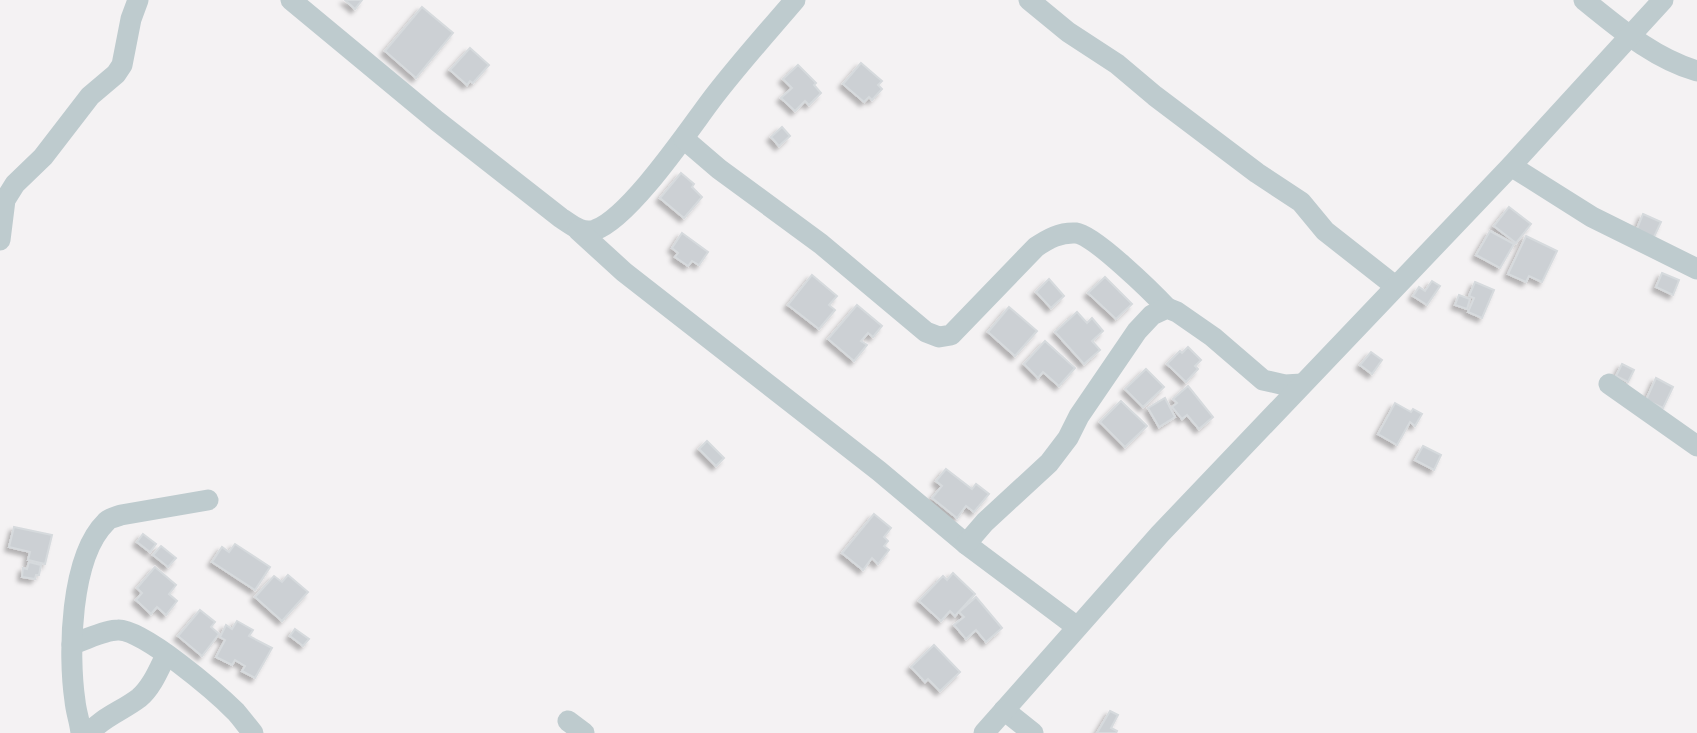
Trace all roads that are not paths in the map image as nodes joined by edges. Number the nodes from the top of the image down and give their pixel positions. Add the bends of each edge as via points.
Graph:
1 (138, 0) edge
2 (290, 0) edge
3 (795, 0) edge
4 (1029, 0) edge
5 (1584, 0) edge
6 (1663, 0) edge
7 (1630, 37) junction
8 (1697, 71) edge
9 (684, 139) junction
10 (1511, 166) junction
11 (578, 230) junction
12 (0, 240) edge
13 (1697, 269) edge
14 (1395, 286) junction
15 (1167, 308) junction
16 (1272, 383) junction
17 (1302, 384) junction
18 (1609, 384) dead end
19 (1278, 412) junction
20 (1697, 446) edge
21 (208, 500) dead end
22 (966, 544) junction
23 (1077, 627) junction
24 (72, 644) junction
25 (166, 655) junction
26 (1004, 710) junction
27 (81, 733) edge
28 (89, 733) edge
29 (253, 733) edge
30 (984, 733) edge
31 (1033, 733) edge

1 - 12 street via 122,65 15,184 5,200
2 - 11 street
3 - 9 street
4 - 14 street via 1301,202 1325,231
5 - 7 street
6 - 7 street
7 - 8 street
7 - 10 street
9 - 11 street via 609,222 593,230
9 - 15 street via 821,244 901,313 939,337 951,335 1036,247 1063,234 1079,233 1095,244
10 - 13 street via 1592,217
10 - 14 street
11 - 22 street via 624,272
14 - 17 street
15 - 16 street
15 - 22 street via 1152,315 1137,331 1049,463
16 - 17 street
16 - 19 street
17 - 19 street
18 - 20 street
19 - 23 street
21 - 24 street via 107,520 94,538 75,590
22 - 23 street
23 - 26 street
24 - 25 street via 116,629 131,632
24 - 27 street
25 - 28 street via 141,696 99,721
25 - 29 street via 236,712
26 - 30 street
26 - 31 street

